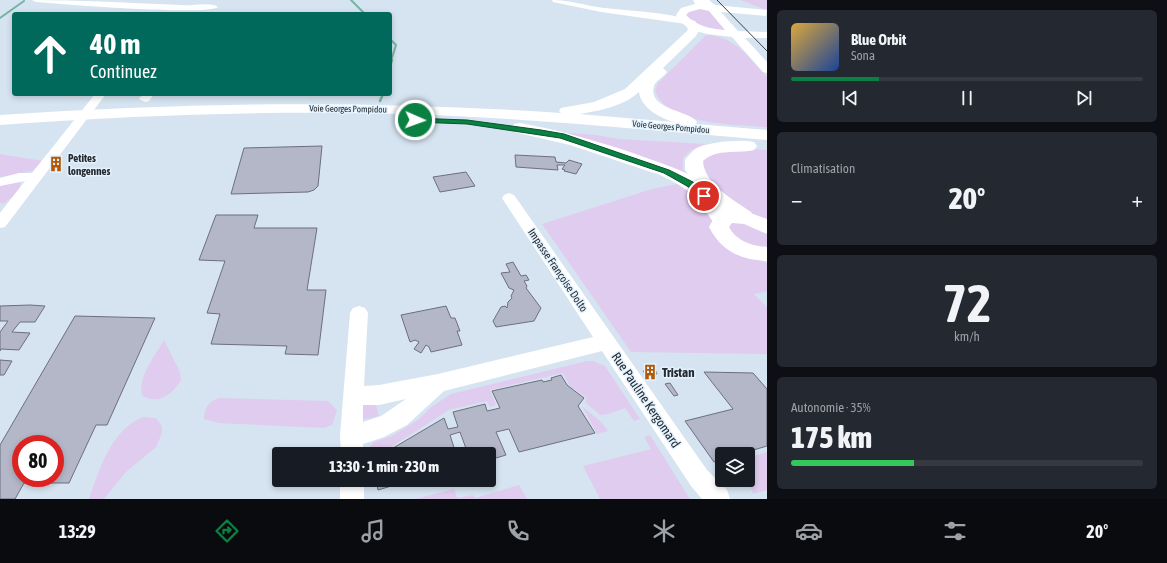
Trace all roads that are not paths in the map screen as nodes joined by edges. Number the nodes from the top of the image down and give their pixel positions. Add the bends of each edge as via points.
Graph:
1 (36, 0) edge
2 (556, 0) edge
3 (735, 0) edge
4 (695, 4) edge
5 (707, 4) edge
6 (214, 7) edge
7 (187, 8) junction
8 (744, 10) junction
9 (182, 12) edge
10 (766, 13) edge
11 (686, 20) junction
12 (763, 29) edge
13 (713, 32) junction
14 (739, 38) junction
15 (767, 69) edge
16 (98, 98) edge
17 (472, 117) junction
18 (0, 120) edge
19 (0, 129) edge
20 (767, 135) edge
21 (767, 144) edge
22 (36, 177) junction
23 (0, 182) edge
24 (509, 198) dead end
25 (744, 218) junction
26 (722, 220) junction
27 (0, 223) edge
28 (767, 227) edge
29 (765, 255) edge
30 (359, 313) dead end
31 (606, 342) junction
32 (438, 383) junction
33 (354, 396) junction
34 (351, 445) edge
35 (352, 487) edge
36 (352, 499) edge
37 (718, 499) edge

1 - 7 street
2 - 11 street via 611,12
3 - 8 main road
3 - 10 main road
4 - 5 main road
4 - 11 main road via 685,10
5 - 8 main road
5 - 14 main road
6 - 7 street
7 - 9 street
8 - 10 main road
8 - 12 main road
11 - 13 main road
11 - 17 highway via 694,29 692,33 638,85 618,98 598,106 574,110
12 - 14 main road
13 - 14 main road
13 - 20 highway via 697,34 651,81 646,88 648,98 664,112 685,120
14 - 15 main road
16 - 22 street
17 - 18 highway, Voie Georges Pompidou via 351,108 240,108
17 - 19 highway, Voie Georges Pompidou via 238,118
17 - 20 highway, Voie Georges Pompidou
17 - 21 highway, Voie Georges Pompidou via 546,126
17 - 26 highway via 562,136 666,171 697,189 716,209
21 - 25 highway via 718,147 705,150 694,160 694,171 700,182
22 - 23 street via 11,178
22 - 27 street
24 - 31 street, Impasse Françoise Dolto
25 - 26 main road via 731,217
25 - 28 main road
26 - 29 main road via 719,228 730,242 745,250
30 - 33 street
31 - 32 street, Rue Pauline Kergomard
31 - 37 street, Rue Pauline Kergomard via 699,478
32 - 33 street, Rue Pauline Kergomard via 379,395
32 - 34 street via 410,410 394,421 363,434
33 - 34 street
35 - 36 street

